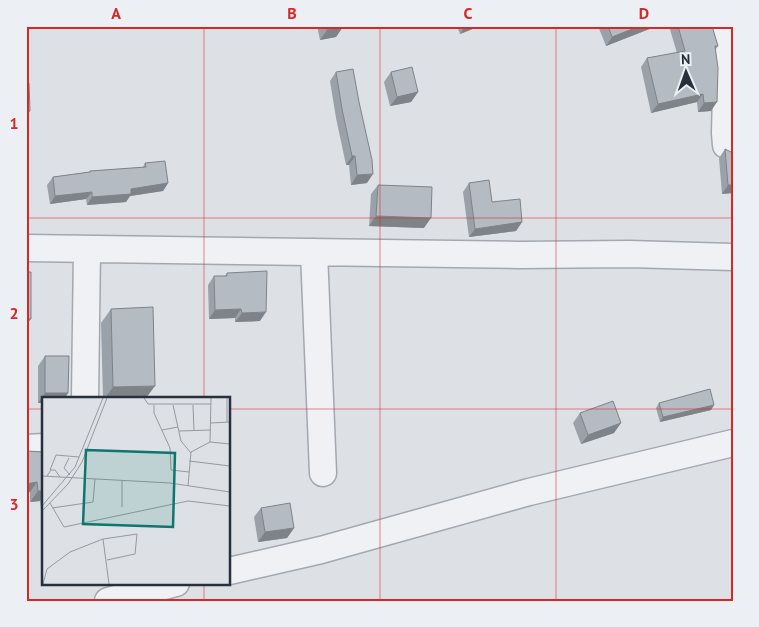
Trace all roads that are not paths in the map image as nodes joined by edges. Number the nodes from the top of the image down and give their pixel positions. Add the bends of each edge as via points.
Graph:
1 (724, 26) edge
2 (733, 148) edge
3 (26, 248) edge
4 (87, 249) junction
5 (314, 252) junction
6 (733, 257) edge
7 (85, 397) edge
8 (733, 443) edge
9 (42, 447) edge
10 (26, 448) edge
11 (323, 473) dead end
12 (230, 571) edge
13 (172, 584) edge
14 (108, 601) edge

1 - 2 street via 727,53 725,133 726,145
3 - 4 street
4 - 5 street
4 - 7 street
5 - 6 street
5 - 11 street
8 - 12 street
9 - 10 street
13 - 14 street

